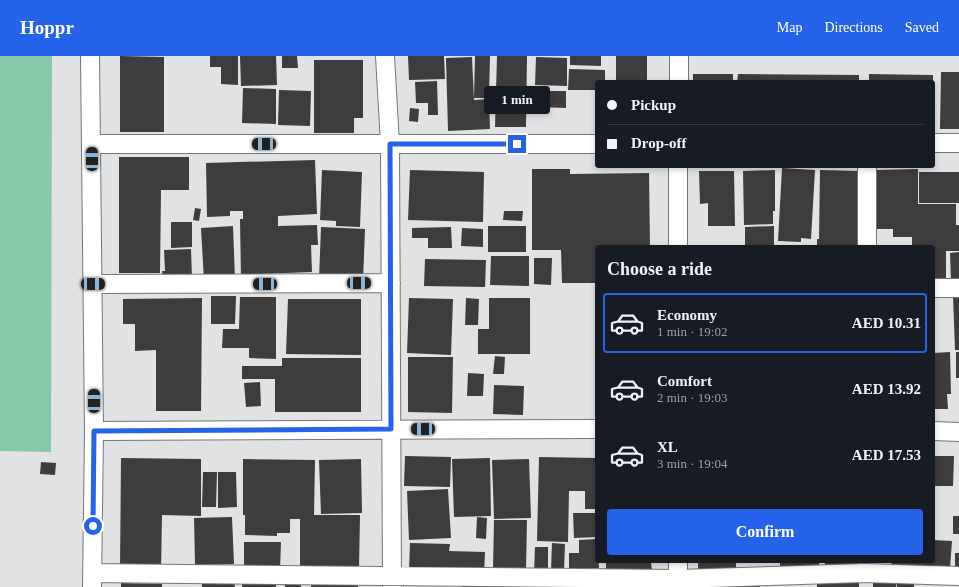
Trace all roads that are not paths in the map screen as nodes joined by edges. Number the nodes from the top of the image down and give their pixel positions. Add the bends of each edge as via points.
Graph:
1 (90, 56) edge
2 (385, 56) edge
3 (679, 56) edge
4 (679, 80) edge
5 (935, 143) edge
6 (959, 143) edge
7 (92, 144) junction
8 (390, 144) junction
9 (595, 144) edge
10 (678, 168) edge
11 (867, 168) edge
12 (678, 245) edge
13 (867, 245) edge
14 (390, 283) junction
15 (93, 284) junction
16 (935, 288) edge
17 (959, 288) edge
18 (391, 429) junction
19 (595, 429) edge
20 (94, 431) junction
21 (935, 431) edge
22 (959, 432) edge
23 (678, 563) edge
24 (864, 574) edge
25 (959, 576) edge
26 (92, 580) edge
27 (392, 581) edge
28 (678, 583) edge

1 - 7 street
2 - 8 street
3 - 4 street
5 - 6 street
7 - 8 street
7 - 15 street
8 - 9 street
8 - 14 street
10 - 12 street
11 - 13 street
14 - 15 street
14 - 18 street
15 - 20 street
16 - 17 street
18 - 19 street
18 - 20 street
18 - 27 street
20 - 26 street
21 - 22 street
23 - 28 street
24 - 25 street
24 - 28 street
26 - 27 street
27 - 28 street

